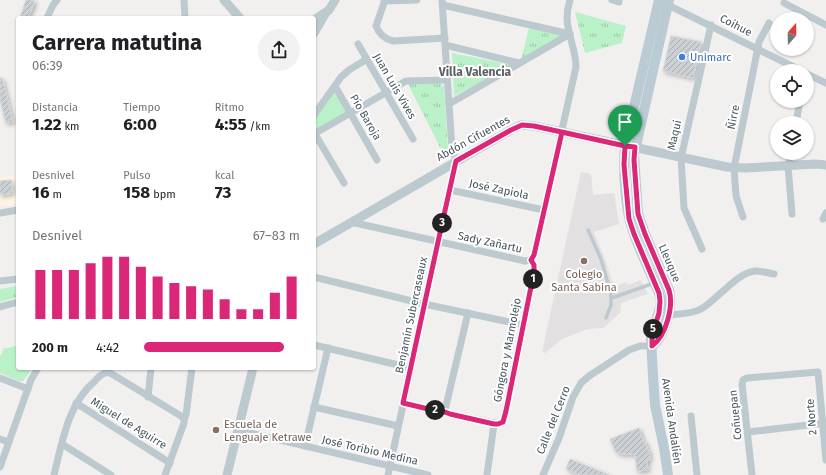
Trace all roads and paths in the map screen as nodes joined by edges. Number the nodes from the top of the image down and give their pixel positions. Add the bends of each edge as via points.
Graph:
1 (57, 0) edge
2 (184, 0) edge
3 (224, 0) edge
4 (335, 0) edge
5 (417, 0) edge
6 (570, 0) edge
7 (384, 1) edge
8 (664, 1) edge
9 (443, 3) edge
10 (784, 4) dead end
11 (329, 10) junction
12 (48, 16) edge
13 (185, 16) edge
14 (238, 16) edge
15 (316, 19) edge
16 (769, 23) dead end
17 (711, 25) junction
18 (826, 25) edge
19 (316, 32) edge
20 (570, 34) junction
21 (445, 41) junction
22 (358, 44) dead end
23 (758, 49) junction
24 (367, 59) junction
25 (520, 63) junction
26 (788, 64) edge
27 (814, 77) edge
28 (447, 80) junction
29 (826, 83) edge
30 (335, 86) junction
31 (386, 92) junction
32 (449, 104) junction
33 (316, 112) edge
34 (350, 114) junction
35 (562, 132) junction
36 (316, 133) edge
37 (316, 137) edge
38 (413, 139) dead end
39 (630, 146) junction
40 (680, 158) junction
41 (377, 160) dead end
42 (789, 160) edge
43 (456, 161) junction
44 (826, 165) edge
45 (788, 166) junction
46 (734, 168) junction
47 (344, 183) dead end
48 (450, 190) junction
49 (16, 210) edge
50 (544, 210) junction
51 (0, 213) edge
52 (792, 214) dead end
53 (634, 215) junction
54 (743, 217) dead end
55 (351, 222) junction
56 (588, 230) dead end
57 (438, 242) junction
58 (316, 243) edge
59 (702, 249) dead end
60 (531, 260) junction
61 (774, 274) dead end
62 (316, 277) edge
63 (16, 279) edge
64 (0, 281) edge
65 (655, 283) junction
66 (612, 298) junction
67 (16, 303) edge
68 (424, 304) junction
69 (0, 307) edge
70 (468, 313) junction
71 (668, 315) junction
72 (606, 318) dead end
73 (524, 325) junction
74 (316, 345) edge
75 (652, 346) junction
76 (328, 348) junction
77 (411, 368) junction
78 (36, 370) edge
79 (108, 370) edge
80 (151, 370) edge
81 (192, 370) edge
82 (253, 370) edge
83 (818, 372) joint
84 (0, 378) edge
85 (28, 389) junction
86 (148, 397) junction
87 (76, 403) junction
88 (403, 403) junction
89 (314, 407) junction
90 (445, 412) junction
91 (691, 416) dead end
92 (184, 419) junction
93 (497, 423) junction
94 (825, 424) edge
95 (398, 426) junction
96 (238, 430) junction
97 (748, 432) junction
98 (0, 439) edge
99 (9, 442) junction
100 (62, 444) junction
101 (305, 446) junction
102 (826, 460) edge
103 (170, 462) junction
104 (390, 466) junction
105 (0, 467) edge
106 (54, 475) edge
107 (111, 475) edge
108 (165, 475) edge
109 (227, 475) edge
110 (388, 475) edge
111 (428, 475) edge
112 (487, 475) edge
113 (542, 475) edge
114 (668, 475) edge
115 (697, 475) edge
116 (752, 475) edge

1 - 12 street
2 - 13 street
3 - 14 street
4 - 11 street
5 - 7 street
6 - 20 street, Góngora y Marmolejo via 567,17
7 - 21 street via 376,26 383,36 390,40
8 - 17 street, Coihue
8 - 39 main road, Lleuque
9 - 20 street
9 - 21 street
10 - 18 street
11 - 15 street
11 - 19 street
16 - 23 street, Ñirre
17 - 23 street, Coihue
17 - 40 street, Maqui
20 - 25 street
20 - 35 street, Góngora y Marmolejo via 576,67
21 - 25 street
21 - 28 street
22 - 24 street, Juan Luis Vives
23 - 26 street, Coihue
23 - 46 street, Ñirre
24 - 30 street via 345,72
24 - 31 street, Juan Luis Vives
25 - 32 street
27 - 29 street
28 - 31 street via 406,81
28 - 32 street
30 - 33 street
30 - 34 street, Pío Baroja
31 - 34 street
31 - 38 street, Juan Luis Vives
32 - 43 street via 452,149
34 - 36 street
34 - 41 street, Pío Baroja
35 - 39 street, Abdón Cifuentes
35 - 43 street, Abdón Cifuentes via 522,125
35 - 50 street, Góngora y Marmolejo
37 - 47 street
39 - 40 street, Abdón Cifuentes
39 - 53 main road, Lleuque via 634,160
40 - 46 street, Abdón Cifuentes
40 - 59 street, Maqui via 684,208
42 - 45 street
43 - 48 street, Benjamín Subercaseaux
43 - 55 street, Abdón Cifuentes
44 - 45 street, Abdón Cifuentes
45 - 46 street, Abdón Cifuentes
45 - 52 street
46 - 54 street, Ñirre via 736,196
48 - 50 street, José Zapiola
48 - 57 street, Benjamín Subercaseaux
49 - 51 street
50 - 60 street, Góngora y Marmolejo
53 - 65 main road, Lleuque via 634,234
53 - 71 main road, Lleuque via 645,234 670,294 671,307
55 - 57 street, Sady Zañartu
55 - 58 street, Abdón Cifuentes
56 - 66 lane via 601,259
57 - 60 street, Sady Zañartu
57 - 68 street, Benjamín Subercaseaux
60 - 73 street, Góngora y Marmolejo via 534,272
61 - 71 street via 756,270 750,272 701,309
62 - 68 street
63 - 64 street
65 - 66 lane
65 - 75 main road, Lleuque via 660,301
66 - 72 lane
67 - 69 street
68 - 70 street
68 - 77 street, Benjamín Subercaseaux
70 - 73 street
70 - 90 street via 444,406
71 - 75 main road, Lleuque via 660,337
73 - 93 street, Góngora y Marmolejo via 504,420
74 - 76 street
75 - 113 street, Calle del Cerro via 640,346 630,350 581,383
75 - 114 main road, Avenida Andalién via 655,406
76 - 77 street
76 - 89 street
77 - 88 street, Benjamín Subercaseaux
78 - 85 street
79 - 86 street
79 - 87 street via 86,388
80 - 86 street
81 - 92 street via 187,413
82 - 96 street
83 - 94 street, 2 Norte
83 - 97 street, Coñuepan via 745,379 742,384
84 - 85 street
85 - 99 street
86 - 92 street
87 - 100 street
87 - 103 street, Miguel de Aguirre
88 - 90 path
88 - 95 street, Benjamín Subercaseaux
89 - 95 street
89 - 101 street
90 - 93 street
91 - 115 street
92 - 103 street
93 - 112 street, Góngora y Marmolejo
94 - 97 street
94 - 102 street, 2 Norte
95 - 104 street, Benjamín Subercaseaux
96 - 101 street, José Toribio Medina
96 - 109 street
97 - 116 street, Coñuepan
98 - 99 street
99 - 105 street
100 - 106 street
100 - 107 street
101 - 104 street, José Toribio Medina
103 - 108 street
104 - 110 street, Benjamín Subercaseaux
104 - 111 street, José Toribio Medina

